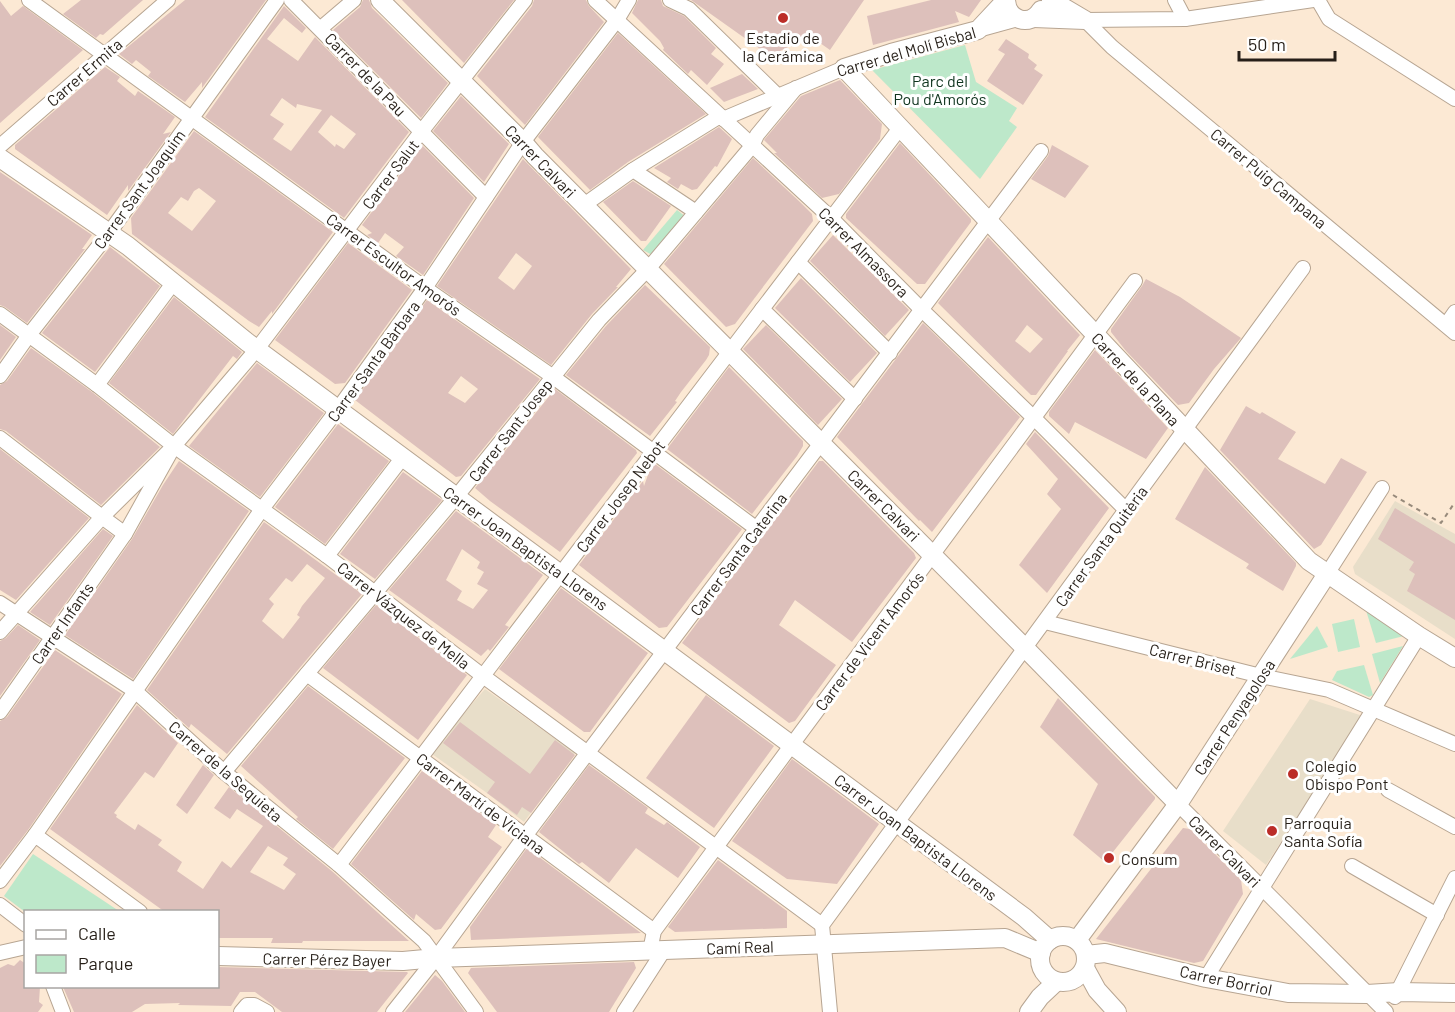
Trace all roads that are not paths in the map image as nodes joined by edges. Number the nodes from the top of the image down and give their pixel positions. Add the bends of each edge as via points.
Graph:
1 (29, 0) edge
2 (168, 0) edge
3 (277, 0) edge
4 (291, 0) edge
5 (354, 0) edge
6 (380, 0) edge
7 (525, 0) edge
8 (596, 0) edge
9 (629, 0) edge
10 (670, 0) edge
11 (1006, 0) edge
12 (1043, 0) edge
13 (1052, 0) edge
14 (1175, 0) edge
15 (1313, 0) edge
16 (1318, 0) edge
17 (1026, 19) junction
18 (1185, 19) junction
19 (617, 20) junction
20 (1085, 20) junction
21 (321, 28) junction
22 (978, 30) junction
23 (104, 54) junction
24 (844, 68) junction
25 (462, 82) junction
26 (796, 88) junction
27 (778, 96) junction
28 (1455, 99) edge
29 (191, 117) junction
30 (721, 118) junction
31 (900, 128) junction
32 (421, 132) junction
33 (523, 142) junction
34 (0, 146) edge
35 (752, 146) junction
36 (1041, 151) dead end
37 (0, 158) edge
38 (633, 170) junction
39 (486, 197) junction
40 (584, 205) junction
41 (696, 212) junction
42 (831, 218) junction
43 (989, 222) junction
44 (348, 231) junction
45 (109, 233) junction
46 (798, 262) junction
47 (1303, 268) dead end
48 (648, 269) junction
49 (1135, 281) dead end
50 (174, 282) junction
51 (425, 288) junction
52 (762, 309) junction
53 (922, 310) junction
54 (1455, 312) edge
55 (0, 314) edge
56 (1450, 329) edge
57 (29, 335) junction
58 (1096, 335) junction
59 (257, 349) junction
60 (730, 351) junction
61 (890, 352) junction
62 (0, 376) edge
63 (552, 376) junction
64 (97, 385) junction
65 (855, 399) junction
66 (338, 409) junction
67 (1034, 418) junction
68 (1185, 431) junction
69 (0, 438) edge
70 (822, 443) junction
71 (174, 446) junction
72 (652, 453) junction
73 (403, 458) junction
74 (1382, 488) road end
75 (456, 497) junction
76 (262, 509) junction
77 (1126, 511) junction
78 (102, 517) junction
79 (757, 529) junction
80 (125, 534) junction
81 (933, 555) junction
82 (327, 556) junction
83 (561, 574) junction
84 (1327, 574) junction
85 (375, 592) junction
86 (0, 603) edge
87 (18, 614) junction
88 (1045, 622) junction
89 (0, 632) edge
90 (52, 636) junction
91 (1419, 636) junction
92 (1025, 648) junction
93 (665, 651) junction
94 (1455, 658) edge
95 (308, 674) junction
96 (483, 676) junction
97 (1261, 676) junction
98 (135, 691) junction
99 (1374, 708) junction
100 (0, 712) edge
101 (1455, 744) edge
102 (792, 745) junction
103 (588, 753) junction
104 (421, 758) junction
105 (225, 772) junction
106 (1388, 790) dead end
107 (1178, 804) junction
108 (897, 823) junction
109 (1455, 827) edge
110 (34, 835) junction
111 (525, 836) junction
112 (716, 847) junction
113 (339, 865) junction
114 (1352, 866) dead end
115 (1455, 878) edge
116 (0, 881) edge
117 (1262, 888) junction
118 (0, 905) edge
119 (137, 910) edge
120 (831, 913) junction
121 (808, 915) junction
122 (1437, 915) junction
123 (24, 923) edge
124 (822, 925) junction
125 (654, 931) junction
126 (824, 945) junction
127 (24, 947) edge
128 (1045, 947) junction
129 (657, 950) junction
130 (0, 952) edge
131 (219, 956) edge
132 (436, 958) junction
133 (1071, 966) junction
134 (1206, 978) junction
135 (53, 988) edge
136 (1399, 992) junction
137 (1454, 993) edge
138 (1367, 994) junction
139 (1035, 1005) edge
140 (265, 1011) edge
141 (63, 1012) edge
142 (241, 1012) edge
143 (393, 1012) edge
144 (475, 1012) edge
145 (624, 1012) edge
146 (830, 1012) edge
147 (1105, 1012) edge
148 (1117, 1012) edge
149 (1385, 1012) edge

1 - 23 street, Carrer Escultor Amorós
2 - 23 street, Carrer Ermita
3 - 29 street, Carrer Sant Joaquim
4 - 21 street, Carrer de la Pau
5 - 21 street
6 - 25 street, Carrer Calvari
7 - 25 street, Carrer Salut
8 - 19 street, Carrer Almassora
9 - 19 street, Carrer Santa Bàrbara
10 - 27 street via 688,9
11 - 17 street via 1009,11
11 - 22 street
12 - 17 street via 1041,10
13 - 20 street
14 - 18 street
15 - 18 street, Carrer del Molí Bisbal
16 - 28 street via 1329,19
17 - 20 street, Carrer del Molí Bisbal
17 - 22 street, Carrer del Molí Bisbal
18 - 20 street, Carrer del Molí Bisbal
19 - 30 street, Carrer Almassora
19 - 33 street, Carrer Santa Bàrbara
20 - 56 street, Carrer Puig Campana
21 - 32 street, Carrer de la Pau
22 - 24 street, Carrer del Molí Bisbal
23 - 29 street, Carrer Escultor Amorós
23 - 34 street, Carrer Ermita
24 - 26 street, Carrer del Molí Bisbal
24 - 31 street, Carrer de la Plana
25 - 32 street, Carrer Salut
25 - 33 street, Carrer Calvari
26 - 27 street, Carrer del Molí Bisbal
26 - 35 street, Carrer Sant Josep
27 - 30 street, Carrer del Molí Bisbal
29 - 44 street, Carrer Escultor Amorós
29 - 45 street, Carrer Sant Joaquim
30 - 35 street, Carrer Almassora
30 - 38 street, Carrer del Molí Bisbal
31 - 42 street, Carrer Josep Nebot
31 - 43 street, Carrer de la Plana
32 - 39 street, Carrer de la Pau
32 - 44 street, Carrer Salut
33 - 39 street, Carrer Santa Bàrbara
33 - 40 street, Carrer Calvari
35 - 41 street, Carrer Sant Josep
35 - 42 street, Carrer Almassora
36 - 43 street, Carrer Santa Caterina
37 - 45 street, Carrer Joan Baptista Llorens
38 - 40 street, Carrer del Molí Bisbal
38 - 41 street
39 - 51 street, Carrer Santa Bàrbara
40 - 48 street, Carrer Calvari
41 - 48 street, Carrer Sant Josep
42 - 46 street, Carrer Josep Nebot
42 - 53 street, Carrer Almassora
43 - 53 street, Carrer Santa Caterina
43 - 58 street, Carrer de la Plana
44 - 51 street, Carrer Escultor Amorós
44 - 59 street, Carrer Salut
45 - 50 street, Carrer Joan Baptista Llorens
45 - 57 street, Carrer Sant Joaquim
46 - 52 street, Carrer Josep Nebot
46 - 61 street
47 - 68 street, Carrer Santa Quitèria
48 - 60 street, Carrer Calvari
48 - 63 street, Carrer Sant Josep
49 - 58 street, Carrer de Vicent Amorós
50 - 59 street, Carrer Joan Baptista Llorens
50 - 64 street
51 - 63 street, Carrer Escultor Amorós
51 - 66 street, Carrer Santa Bàrbara
52 - 60 street, Carrer Josep Nebot
52 - 65 street
53 - 61 street, Carrer Santa Caterina
53 - 67 street, Carrer Almassora
54 - 56 street
55 - 57 street, Carrer Vázquez de Mella
57 - 62 street, Carrer Sant Joaquim
57 - 64 street, Carrer Vázquez de Mella
58 - 67 street, Carrer de Vicent Amorós
58 - 68 street, Carrer de la Plana
59 - 66 street, Carrer Joan Baptista Llorens
59 - 71 street, Carrer Salut
60 - 70 street, Carrer Calvari
60 - 72 street, Carrer Josep Nebot
61 - 65 street, Carrer Santa Caterina
63 - 72 street, Carrer Escultor Amorós
63 - 75 street, Carrer Sant Josep
64 - 71 street, Carrer Vázquez de Mella
65 - 70 street, Carrer Santa Caterina
66 - 73 street, Carrer Joan Baptista Llorens
66 - 76 street, Carrer Santa Bàrbara
67 - 77 street, Carrer Almassora
67 - 81 street, Carrer de Vicent Amorós
68 - 77 street, Carrer Santa Quitèria
68 - 84 street, Carrer de la Plana via 1309,561
69 - 78 street
70 - 79 street, Carrer Santa Caterina
70 - 81 street, Carrer Calvari
71 - 76 street, Carrer Vázquez de Mella
71 - 78 street
71 - 80 street, Carrer Infants
72 - 79 street, Carrer Escultor Amorós
72 - 83 street, Carrer Josep Nebot
73 - 75 street, Carrer Joan Baptista Llorens
73 - 82 street
74 - 84 street, Carrer Penyagolosa
75 - 83 street, Carrer Joan Baptista Llorens
75 - 85 street, Carrer Sant Josep
76 - 82 street, Carrer Vázquez de Mella
76 - 98 street, Carrer Santa Bàrbara
77 - 88 street, Carrer Santa Quitèria
78 - 80 street
78 - 87 street
79 - 93 street, Carrer Santa Caterina
80 - 90 street, Carrer Infants
81 - 92 street, Carrer Calvari
81 - 102 street, Carrer de Vicent Amorós
82 - 85 street, Carrer Vázquez de Mella
83 - 93 street, Carrer Joan Baptista Llorens
83 - 96 street, Carrer Josep Nebot
84 - 91 street, Carrer de la Plana
84 - 97 street, Carrer Penyagolosa
85 - 95 street, Carrer Sant Josep
85 - 96 street, Carrer Vázquez de Mella
86 - 87 street, Carrer de la Sequieta
87 - 89 street
87 - 90 street, Carrer de la Sequieta
88 - 92 street, Carrer Santa Quitèria
88 - 97 street, Carrer Briset
90 - 98 street, Carrer de la Sequieta
90 - 100 street, Carrer Infants
91 - 94 street, Carrer de la Plana
91 - 99 street
92 - 107 street, Carrer Calvari
92 - 108 street, Carrer Santa Quitèria
93 - 102 street, Carrer Joan Baptista Llorens
93 - 103 street, Carrer Santa Caterina
95 - 104 street, Carrer Martí de Viciana
95 - 105 street, Carrer Sant Josep
96 - 103 street, Carrer Vázquez de Mella
96 - 104 street, Carrer Josep Nebot
97 - 99 street, Carrer Briset via 1329,690
97 - 107 street, Carrer Penyagolosa
98 - 105 street, Carrer de la Sequieta
98 - 110 street, Carrer Santa Bàrbara
99 - 101 street, Carrer Briset
99 - 117 street
102 - 108 street, Carrer Joan Baptista Llorens
102 - 112 street, Carrer de Vicent Amorós
103 - 111 street, Carrer Santa Caterina
103 - 112 street, Carrer Vázquez de Mella
104 - 111 street, Carrer Martí de Viciana
104 - 113 street, Carrer Josep Nebot
105 - 113 street, Carrer de la Sequieta
106 - 109 street
107 - 117 street, Carrer Calvari
107 - 133 street, Carrer Penyagolosa
108 - 120 street, Carrer Santa Quitèria
108 - 128 street, Carrer Joan Baptista Llorens via 1024,917
110 - 116 street, Carrer Santa Bàrbara
110 - 119 street
111 - 125 street, Carrer Martí de Viciana
111 - 132 street, Carrer Santa Caterina
112 - 121 street, Carrer Vázquez de Mella
112 - 125 street, Carrer de Vicent Amorós
113 - 132 street, Carrer de la Sequieta via 424,940
114 - 122 street
115 - 122 street
117 - 134 street
117 - 138 street, Carrer Calvari
118 - 123 street
120 - 121 street
120 - 124 street, Carrer Santa Quitèria
121 - 124 street, Carrer Vázquez de Mella
122 - 136 street
124 - 126 street
125 - 129 street, Carrer de Vicent Amorós
126 - 128 street, Camí Real via 1005,938
126 - 129 street, Camí Real
126 - 146 street
127 - 130 street
128 - 133 street via 1041,968
128 - 133 street, Carrer Borriol via 1063,936
129 - 132 street, Camí Real
129 - 145 street
131 - 132 street, Carrer Pérez Bayer via 403,961
132 - 143 street, Carrer Santa Caterina
132 - 144 street, Carrer de la Sequieta
133 - 134 street, Carrer Borriol via 1105,953
133 - 139 street
133 - 147 street
133 - 148 street
134 - 138 street, Carrer Borriol via 1288,993
135 - 141 street
136 - 137 street, Carrer Borriol
136 - 138 street, Carrer Borriol
136 - 149 street
138 - 149 street, Carrer Calvari
140 - 142 street via 248,1005

